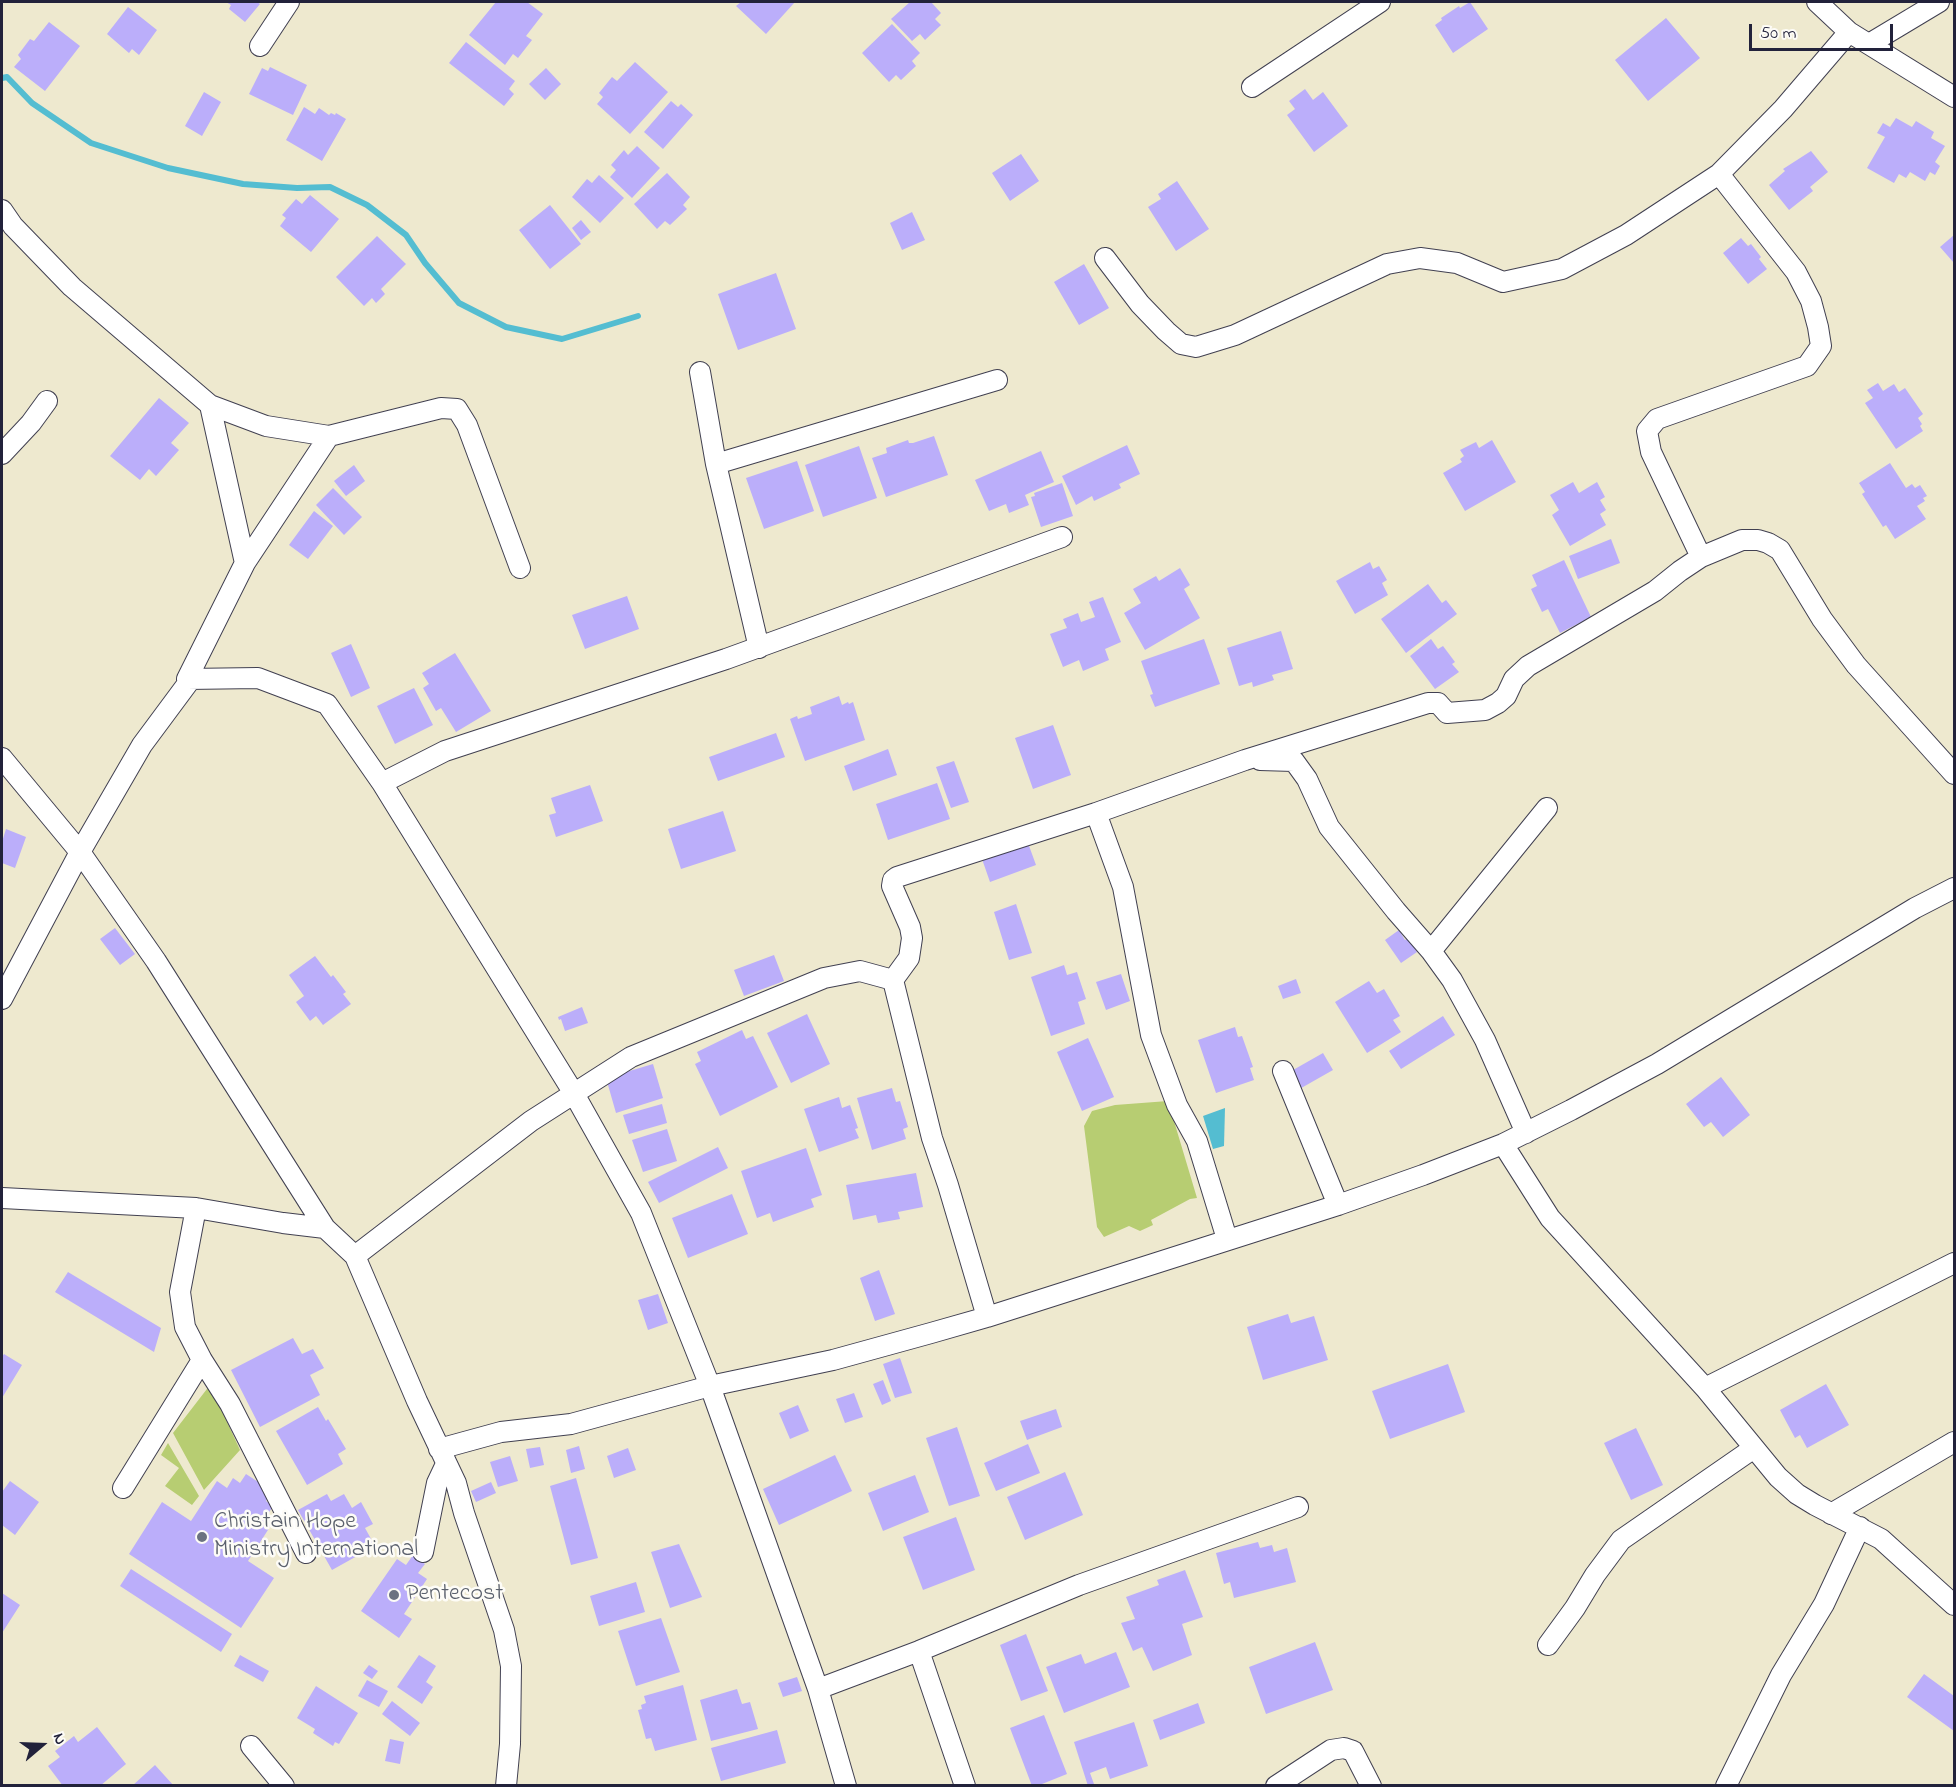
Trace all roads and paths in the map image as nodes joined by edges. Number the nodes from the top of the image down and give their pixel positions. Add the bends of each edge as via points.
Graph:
1 (289, 2) edge
2 (1380, 2) edge
3 (1817, 2) edge
4 (1939, 2) edge
5 (1849, 32) junction
6 (1869, 44) junction
7 (260, 46) dead end
8 (1252, 87) dead end
9 (1954, 97) edge
10 (1719, 174) junction
11 (2, 210) edge
12 (1106, 258) dead end
13 (700, 372) dead end
14 (997, 380) dead end
15 (47, 401) dead end
16 (210, 405) junction
17 (329, 436) junction
18 (2, 454) edge
19 (716, 464) junction
20 (1062, 537) dead end
21 (1701, 557) junction
22 (245, 563) junction
23 (520, 568) dead end
24 (759, 648) junction
25 (187, 679) junction
26 (2, 758) edge
27 (1245, 760) junction
28 (1954, 774) edge
29 (382, 783) junction
30 (1547, 808) dead end
31 (1096, 813) junction
32 (80, 852) junction
33 (1954, 888) edge
34 (1431, 951) junction
35 (893, 980) junction
36 (2, 999) edge
37 (1283, 1071) dead end
38 (573, 1092) junction
39 (1526, 1133) junction
40 (1503, 1144) junction
41 (2, 1198) edge
42 (1338, 1204) junction
43 (196, 1208) junction
44 (325, 1228) junction
45 (1227, 1239) junction
46 (355, 1256) junction
47 (1954, 1263) edge
48 (987, 1317) junction
49 (202, 1360) junction
50 (710, 1386) junction
51 (1705, 1388) junction
52 (1954, 1442) edge
53 (1754, 1448) junction
54 (443, 1457) junction
55 (123, 1488) dead end
56 (1298, 1507) dead end
57 (1832, 1514) junction
58 (1860, 1527) junction
59 (423, 1552) dead end
60 (306, 1553) dead end
61 (1954, 1605) edge
62 (1548, 1644) dead end
63 (919, 1651) junction
64 (818, 1689) junction
65 (251, 1746) dead end
66 (284, 1785) edge
67 (506, 1785) edge
68 (846, 1785) edge
69 (965, 1785) edge
70 (1276, 1785) edge
71 (1371, 1785) edge
72 (1726, 1785) edge

1 - 7 street
2 - 8 street
3 - 5 street
4 - 6 street
5 - 6 street
5 - 10 street via 1783,109
6 - 9 street
10 - 12 street via 1626,235 1562,269 1503,282 1457,263 1420,258 1387,264 1235,335 1196,347 1181,344 1166,331
10 - 21 street via 1796,272 1811,301 1821,346 1807,366 1657,418 1647,431 1651,452
11 - 16 street via 72,287
13 - 19 street
14 - 19 street
15 - 18 street
16 - 17 street via 266,426
16 - 22 street
17 - 22 street
17 - 23 street via 441,408 457,409 467,425
19 - 24 street
20 - 24 street
21 - 27 street via 1655,591 1520,672 1506,696 1485,710 1447,713 1438,703 1428,703
21 - 28 street via 1742,540 1758,540 1780,550 1822,619 1856,665
22 - 25 street
24 - 29 street via 445,751
25 - 29 street via 258,678 327,704
25 - 32 street via 188,683 142,745
26 - 32 street
27 - 31 street
27 - 34 street via 1294,761 1307,778 1329,826
29 - 38 street
30 - 34 street
31 - 35 street via 893,880 912,938 909,958
31 - 45 street via 1123,887 1151,1035 1177,1105 1197,1141
32 - 36 street
32 - 44 street via 156,961
33 - 39 street via 1657,1064
34 - 39 street via 1485,1040
35 - 38 street via 860,972 824,978 631,1057
35 - 48 street via 932,1138
37 - 42 street
38 - 46 street
38 - 50 street via 641,1213
39 - 40 street
40 - 42 street
40 - 51 street via 1550,1218
41 - 43 street
42 - 45 street
43 - 44 street
43 - 49 street via 180,1292 185,1328
44 - 46 street
45 - 48 street
46 - 54 street
47 - 51 street
48 - 50 street via 833,1360
49 - 55 street
49 - 60 street via 230,1404
50 - 54 street via 571,1424 501,1432
50 - 64 street
51 - 53 street
52 - 57 street
53 - 57 street via 1797,1494
53 - 62 street via 1621,1540
54 - 59 street
54 - 67 street via 456,1483 504,1630 511,1666
56 - 63 street via 1079,1585
57 - 58 street
58 - 61 street via 1881,1539
58 - 72 street via 1824,1604 1781,1675
63 - 64 street
63 - 69 street
64 - 68 street
65 - 66 street
70 - 71 street via 1331,1750 1344,1748 1353,1751

